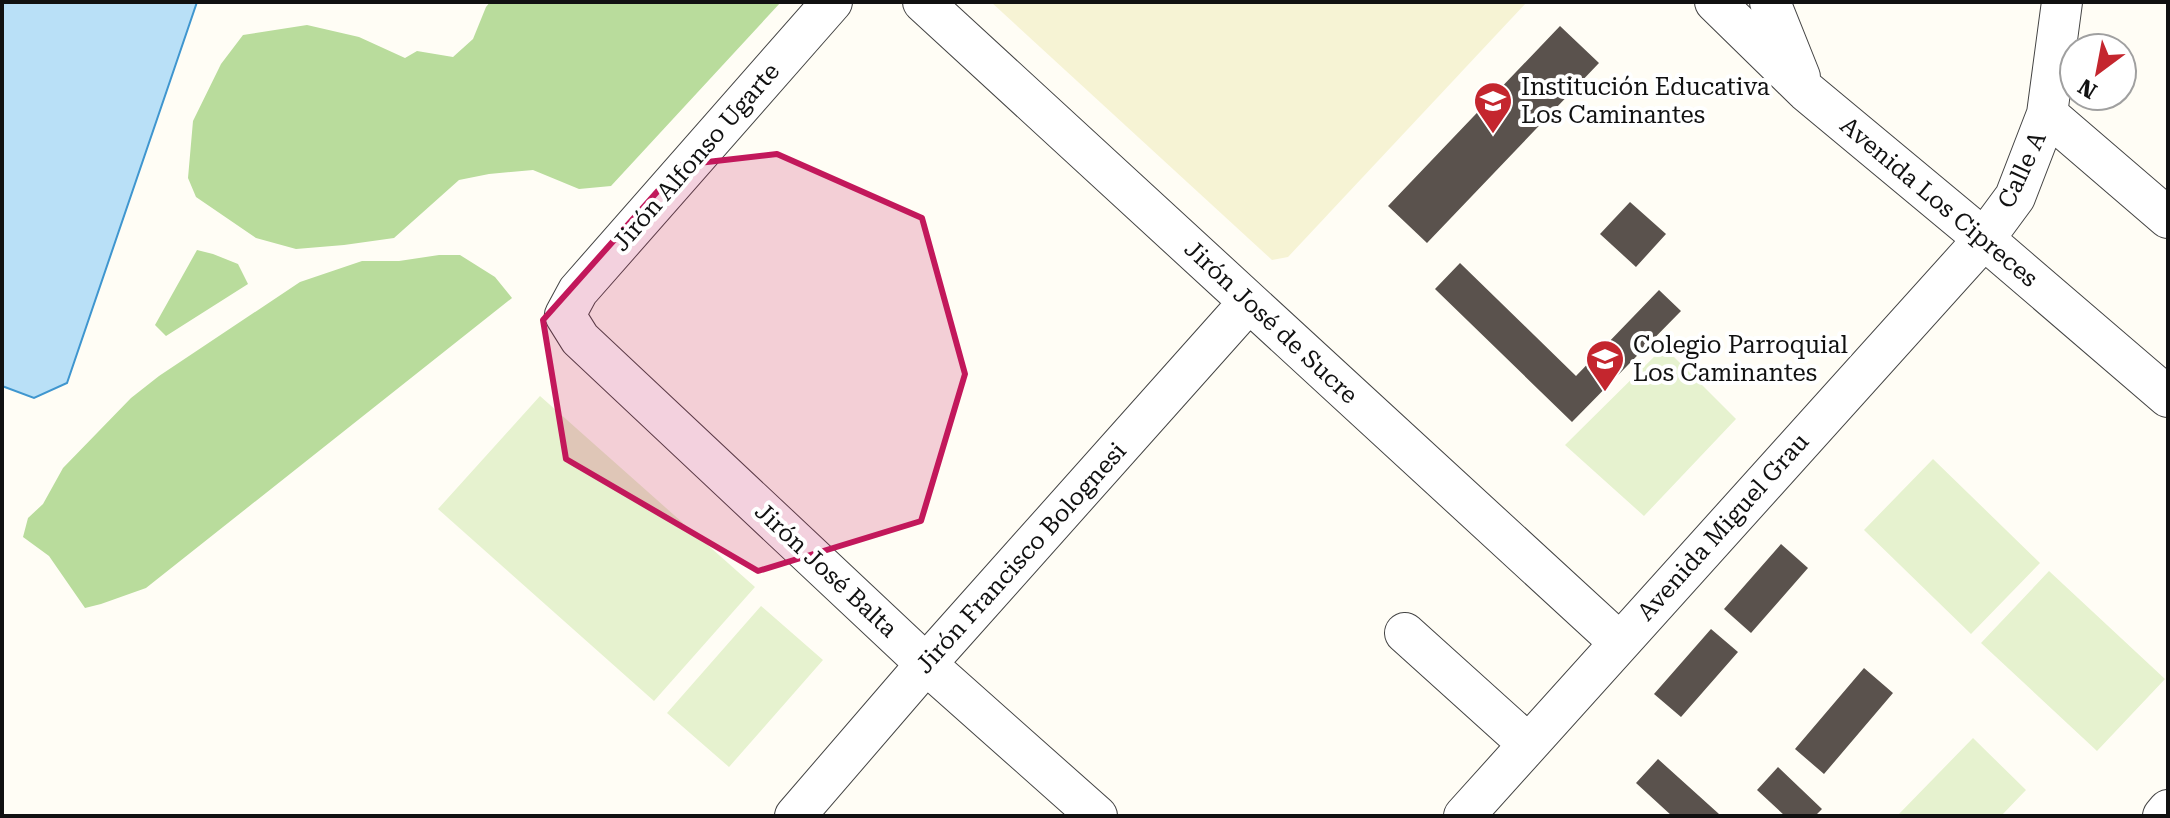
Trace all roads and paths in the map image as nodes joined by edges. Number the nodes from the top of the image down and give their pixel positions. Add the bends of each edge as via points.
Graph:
1 (832, 2) edge
2 (923, 2) edge
3 (1715, 2) edge
4 (1770, 2) edge
5 (2062, 2) edge
6 (1806, 91) junction
7 (2047, 114) junction
8 (2168, 218) edge
9 (1984, 239) junction
10 (1249, 302) junction
11 (565, 315) joint
12 (2168, 397) edge
13 (1405, 633) dead end
14 (1619, 642) junction
15 (926, 664) junction
16 (1528, 744) junction
17 (2168, 810) edge
18 (801, 814) edge
19 (1097, 816) edge
20 (1464, 816) edge
21 (2163, 816) edge

1 - 11 street, Jirón Alfonso Ugarte via 578,291
2 - 10 street, Jirón José de Sucre
3 - 6 street, Avenida Los Cipreces
4 - 6 street
5 - 7 street, Calle A
6 - 9 street, Avenida Los Cipreces
7 - 8 street
7 - 9 street, Calle A via 2015,197
9 - 12 street, Avenida Los Cipreces
9 - 14 street, Avenida Miguel Grau
10 - 14 street, Jirón José de Sucre
10 - 15 street, Jirón Francisco Bolognesi
11 - 15 street, Jirón José Balta via 580,339
13 - 16 street
14 - 16 street, Avenida Miguel Grau
15 - 18 street, Jirón Francisco Bolognesi
15 - 19 street, Jirón José Balta
16 - 20 street, Avenida Miguel Grau
17 - 21 street

